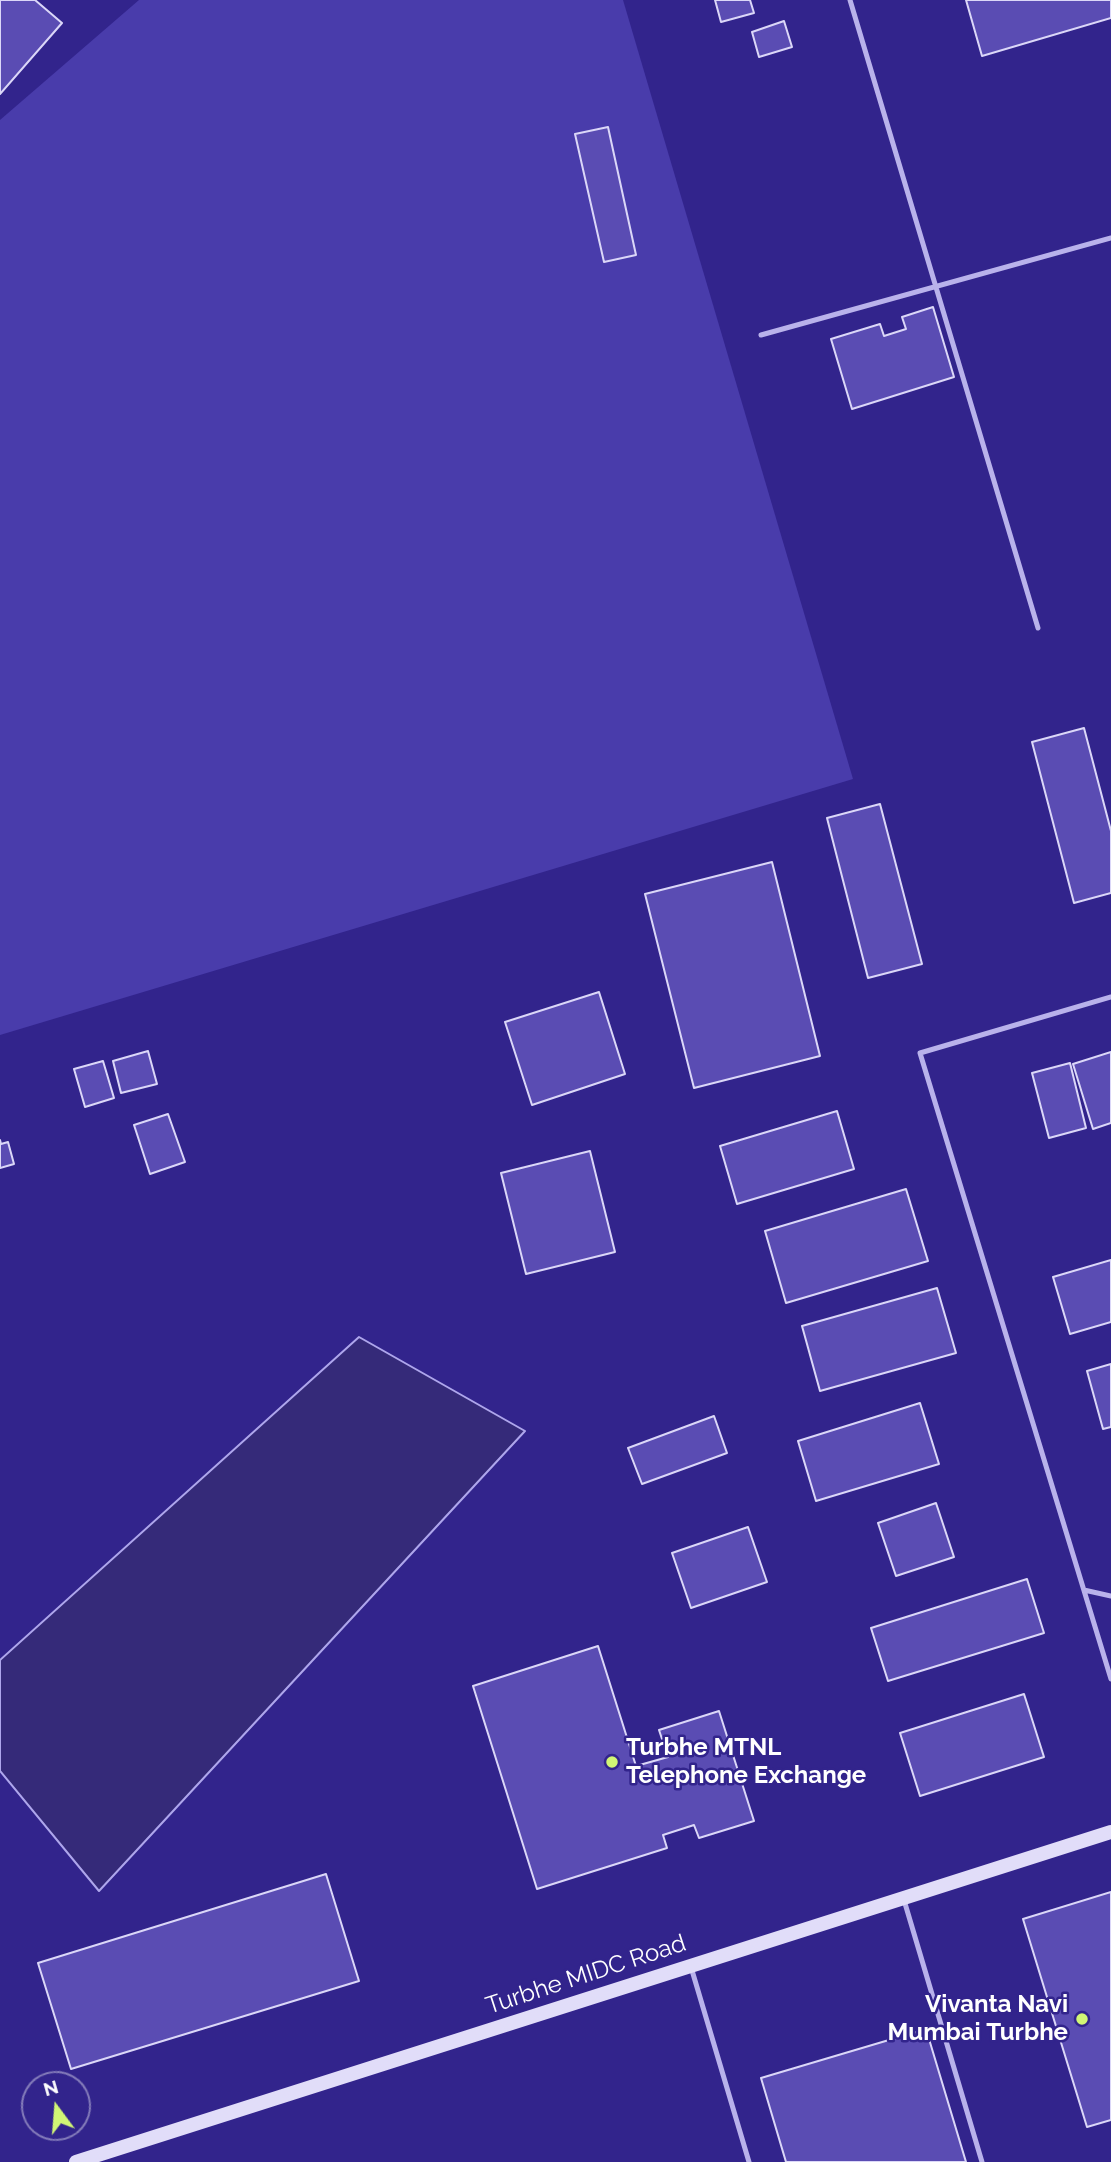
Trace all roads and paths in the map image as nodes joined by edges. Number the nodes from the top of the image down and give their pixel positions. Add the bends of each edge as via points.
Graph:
1 (850, 0) edge
2 (1111, 238) edge
3 (935, 286) junction
4 (761, 335) dead end
5 (1038, 628) dead end
6 (1111, 997) edge
7 (1084, 1590) junction
8 (1111, 1596) edge
9 (1111, 1679) edge
10 (1111, 1832) edge
11 (904, 1897) junction
12 (691, 1965) junction
13 (76, 2162) edge
14 (749, 2162) edge
15 (982, 2162) edge

1 - 3 lane
2 - 3 lane
3 - 4 lane
3 - 5 lane
6 - 7 lane via 920,1053
7 - 8 lane
7 - 9 lane
10 - 11 street, Turbhe MIDC Road
11 - 12 street, Turbhe MIDC Road
11 - 15 lane
12 - 13 street, Turbhe MIDC Road
12 - 14 lane

